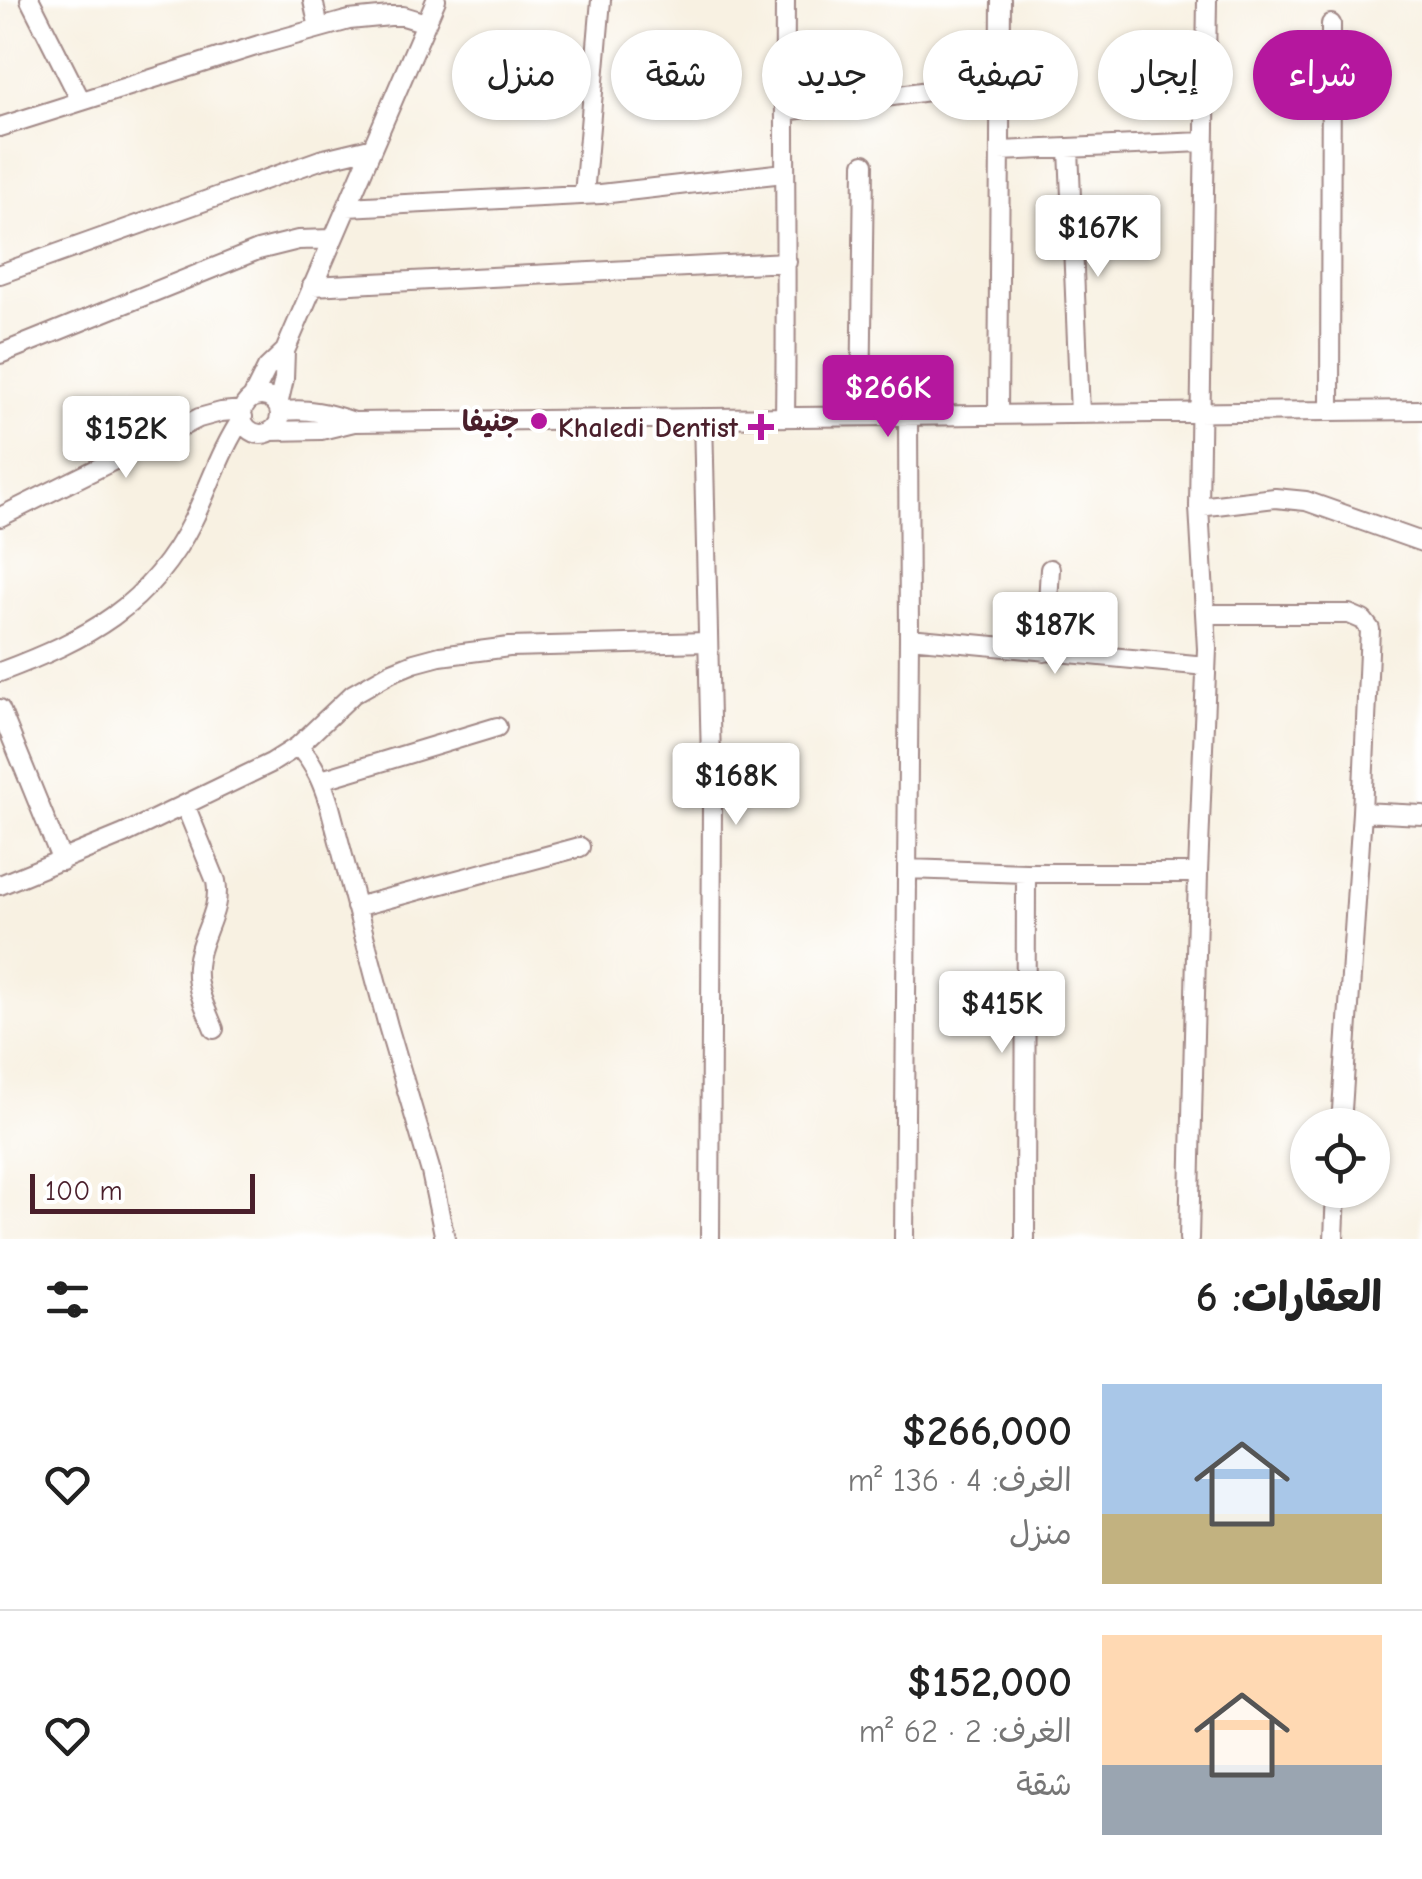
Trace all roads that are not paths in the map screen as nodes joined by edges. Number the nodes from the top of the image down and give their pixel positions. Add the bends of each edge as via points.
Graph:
1 (30, 0) edge
2 (312, 0) edge
3 (436, 0) edge
4 (602, 0) edge
5 (785, 0) edge
6 (1001, 0) edge
7 (1206, 0) edge
8 (426, 23) junction
9 (1331, 24) dead end
10 (318, 28) junction
11 (785, 30) edge
12 (1001, 30) edge
13 (80, 101) junction
14 (784, 120) edge
15 (1000, 120) edge
16 (0, 127) edge
17 (1203, 142) junction
18 (370, 148) junction
19 (1069, 149) junction
20 (1000, 151) junction
21 (864, 164) dead end
22 (784, 173) junction
23 (584, 195) junction
24 (347, 207) junction
25 (332, 238) junction
26 (787, 262) junction
27 (0, 274) edge
28 (312, 286) junction
29 (284, 351) junction
30 (0, 354) edge
31 (246, 408) junction
32 (279, 409) junction
33 (1422, 410) edge
34 (1330, 411) junction
35 (1202, 413) junction
36 (1080, 414) junction
37 (998, 415) junction
38 (861, 416) junction
39 (908, 416) junction
40 (785, 417) junction
41 (703, 418) junction
42 (354, 422) junction
43 (264, 432) junction
44 (216, 466) junction
45 (1199, 507) junction
46 (0, 517) edge
47 (1422, 542) edge
48 (1050, 568) dead end
49 (1206, 614) junction
50 (909, 638) junction
51 (708, 642) junction
52 (1045, 652) junction
53 (1206, 666) junction
54 (0, 672) edge
55 (0, 709) edge
56 (497, 727) dead end
57 (298, 746) junction
58 (321, 780) junction
59 (185, 804) junction
60 (1362, 812) junction
61 (1422, 815) edge
62 (580, 846) dead end
63 (62, 861) junction
64 (907, 869) junction
65 (1026, 873) junction
66 (1198, 873) junction
67 (0, 885) edge
68 (356, 906) junction
69 (214, 1028) dead end
70 (1342, 1108) edge
71 (1335, 1208) edge
72 (445, 1239) edge
73 (710, 1239) edge
74 (904, 1239) edge
75 (1025, 1239) edge
76 (1188, 1239) edge
77 (1334, 1239) edge

1 - 13 street
2 - 10 street
3 - 8 street
4 - 23 street
5 - 11 street
6 - 12 street
7 - 17 street
8 - 10 street via 375,16
8 - 18 street
9 - 34 street
10 - 13 street
13 - 16 street
14 - 22 street
15 - 20 street
17 - 19 street
17 - 35 street
18 - 24 street
18 - 27 street
19 - 20 street
19 - 36 street
20 - 37 street
21 - 38 street
22 - 23 street
22 - 26 street
23 - 24 street
24 - 25 street
25 - 28 street
25 - 30 street via 258,250
26 - 28 street
26 - 40 street
28 - 29 street
29 - 31 street
29 - 32 street
31 - 32 street via 266,396
31 - 43 street via 250,430
31 - 44 street
31 - 46 street via 200,418
32 - 42 street
32 - 43 street via 280,420
33 - 34 street
34 - 35 street
35 - 36 street
35 - 45 street
36 - 37 street
37 - 39 street
38 - 39 street
38 - 40 street
39 - 50 street
40 - 41 street
41 - 42 street
41 - 51 street
42 - 43 street
43 - 44 street
44 - 54 street via 184,539 140,594 86,635
45 - 47 street via 1306,501
45 - 49 street
48 - 52 street
49 - 53 street
49 - 60 street via 1338,613 1367,624
50 - 52 street
50 - 64 street
51 - 57 street via 509,647 440,656 372,682
51 - 73 street
52 - 53 street
53 - 66 street
55 - 63 street
56 - 58 street
57 - 58 street
57 - 59 street
58 - 68 street
59 - 63 street
59 - 69 street via 218,892 196,974
60 - 61 street
60 - 70 street
62 - 68 street
63 - 67 street
64 - 65 street
64 - 74 street
65 - 66 street
65 - 75 street
66 - 76 street
68 - 72 street
71 - 77 street

